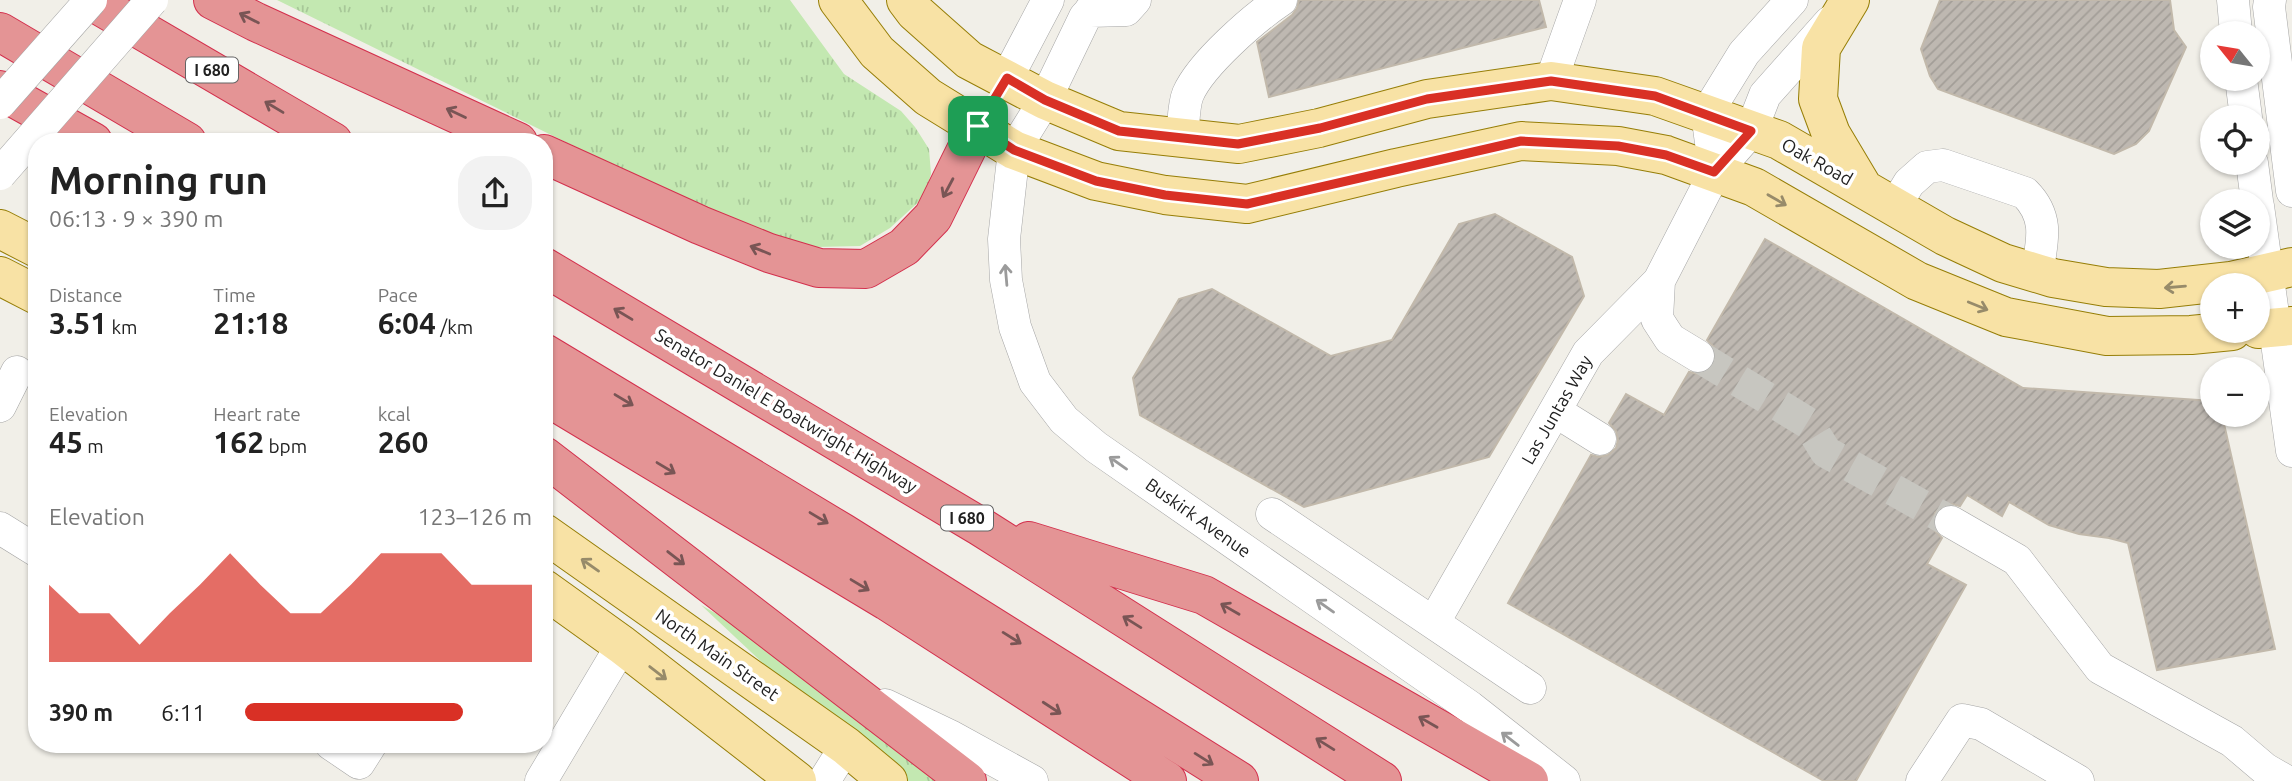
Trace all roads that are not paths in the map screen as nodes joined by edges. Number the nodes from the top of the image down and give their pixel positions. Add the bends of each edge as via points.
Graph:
1 (91, 0) edge
2 (152, 0) edge
3 (213, 0) edge
4 (838, 0) edge
5 (906, 0) edge
6 (1048, 0) edge
7 (1135, 0) edge
8 (1281, 0) edge
9 (1580, 0) edge
10 (1849, 0) edge
11 (2233, 0) edge
12 (2270, 0) edge
13 (1785, 2) edge
14 (1095, 5) edge
15 (2235, 21) edge
16 (0, 32) edge
17 (2284, 62) edge
18 (1007, 78) junction
19 (1551, 81) junction
20 (0, 90) edge
21 (1045, 100) junction
22 (0, 103) edge
23 (1707, 114) junction
24 (978, 126) junction
25 (1751, 131) junction
26 (36, 133) edge
27 (77, 133) edge
28 (172, 133) edge
29 (318, 133) edge
30 (498, 133) edge
31 (1182, 138) junction
32 (28, 142) edge
33 (1014, 150) junction
34 (553, 158) edge
35 (1714, 172) junction
36 (0, 174) edge
37 (2292, 191) edge
38 (1879, 197) junction
39 (2270, 243) edge
40 (2279, 270) edge
41 (553, 272) edge
42 (2038, 273) junction
43 (0, 276) edge
44 (1659, 281) junction
45 (28, 290) edge
46 (2274, 327) edge
47 (2200, 334) edge
48 (1698, 356) tunnel mouth
49 (553, 358) edge
50 (17, 372) dead end
51 (553, 400) edge
52 (0, 406) edge
53 (1555, 411) junction
54 (1600, 439) dead end
55 (2292, 451) edge
56 (553, 463) edge
57 (1272, 514) dead end
58 (1951, 522) tunnel mouth
59 (981, 527) junction
60 (0, 528) edge
61 (553, 539) edge
62 (28, 545) edge
63 (553, 595) edge
64 (1434, 622) junction
65 (622, 645) junction
66 (840, 684) junction
67 (1530, 688) dead end
68 (846, 746) junction
69 (345, 753) edge
70 (365, 753) edge
71 (2029, 769) edge
72 (2268, 777) edge
73 (541, 781) edge
74 (797, 781) edge
75 (824, 781) edge
76 (888, 781) edge
77 (967, 781) edge
78 (1032, 781) edge
79 (1167, 781) edge
80 (1239, 781) edge
81 (1382, 781) edge
82 (1529, 781) edge
83 (1564, 781) edge
84 (1922, 781) edge
85 (2078, 781) edge

1 - 22 street, bridge
29 -> 1 highway, I 680
2 - 26 street, bridge
30 -> 3 highway
4 - 24 main road via 877,52 928,97
5 - 18 main road via 969,60
6 - 18 street
7 - 14 street via 1126,10
8 - 31 street via 1236,36 1198,77 1187,95
9 - 19 street
10 - 25 street, Las Juntas Way via 1765,95
10 - 38 main road via 1821,48 1818,99 1831,134
11 - 15 street
12 - 17 street
13 - 23 street via 1744,53
14 - 21 street, Buskirk Avenue via 1085,16
16 - 28 highway
17 - 37 street
18 - 21 main road
18 - 24 main road
19 - 23 main road, Oak Road via 1655,96
19 - 31 main road, Oak Road via 1427,99 1238,144
20 - 27 highway
21 - 31 main road, Oak Road via 1119,131
21 - 33 street, Buskirk Avenue
23 - 25 main road, Oak Road
23 - 35 street
24 - 33 main road
24 -> 34 highway via 933,217 904,247 866,269 819,268 769,254
25 - 35 street, Las Juntas Way
25 - 38 main road, Oak Road via 1779,140
32 - 36 street, bridge
33 - 35 main road via 1096,181 1247,204 1521,141 1618,146 1666,155
83 -> 33 street, Buskirk Avenue via 1470,707 1096,447 1064,420 1035,382 1015,327 1006,280 1004,239
35 - 44 street, Las Juntas Way
35 -> 47 main road via 1754,187 1917,281 2006,317 2107,336
38 - 42 main road, Oak Road via 1957,241
38 - 42 street via 1909,183 1927,167 1943,165 2025,193 2035,203 2045,230
39 - 40 street
40 -> 42 main road, Oak Road via 2160,289 2106,287
40 - 46 street
59 -> 41 highway, Senator Daniel E Boatwright Highway / I 680
43 - 45 main road
44 - 48 street via 1657,320 1670,339
44 - 53 street, Las Juntas Way via 1588,353
46 - 55 street
49 -> 80 highway
50 - 52 street
51 -> 79 highway via 887,601
53 - 54 street
53 - 64 street, Las Juntas Way
56 -> 66 highway
57 - 64 street
58 - 72 street via 2017,560 2100,668 2232,741
81 -> 59 highway, Senator Daniel E Boatwright Highway / I 680
82 -> 59 highway via 1204,595
60 - 62 street
68 -> 61 main road, North Main Street
63 - 65 main road
64 - 67 street
65 - 73 street
65 -> 74 main road
66 - 77 highway
66 - 78 street
68 - 75 street
68 - 76 main road, North Main Street
69 - 70 street via 359,762
71 - 84 street via 1981,724 1962,720
71 - 85 street

